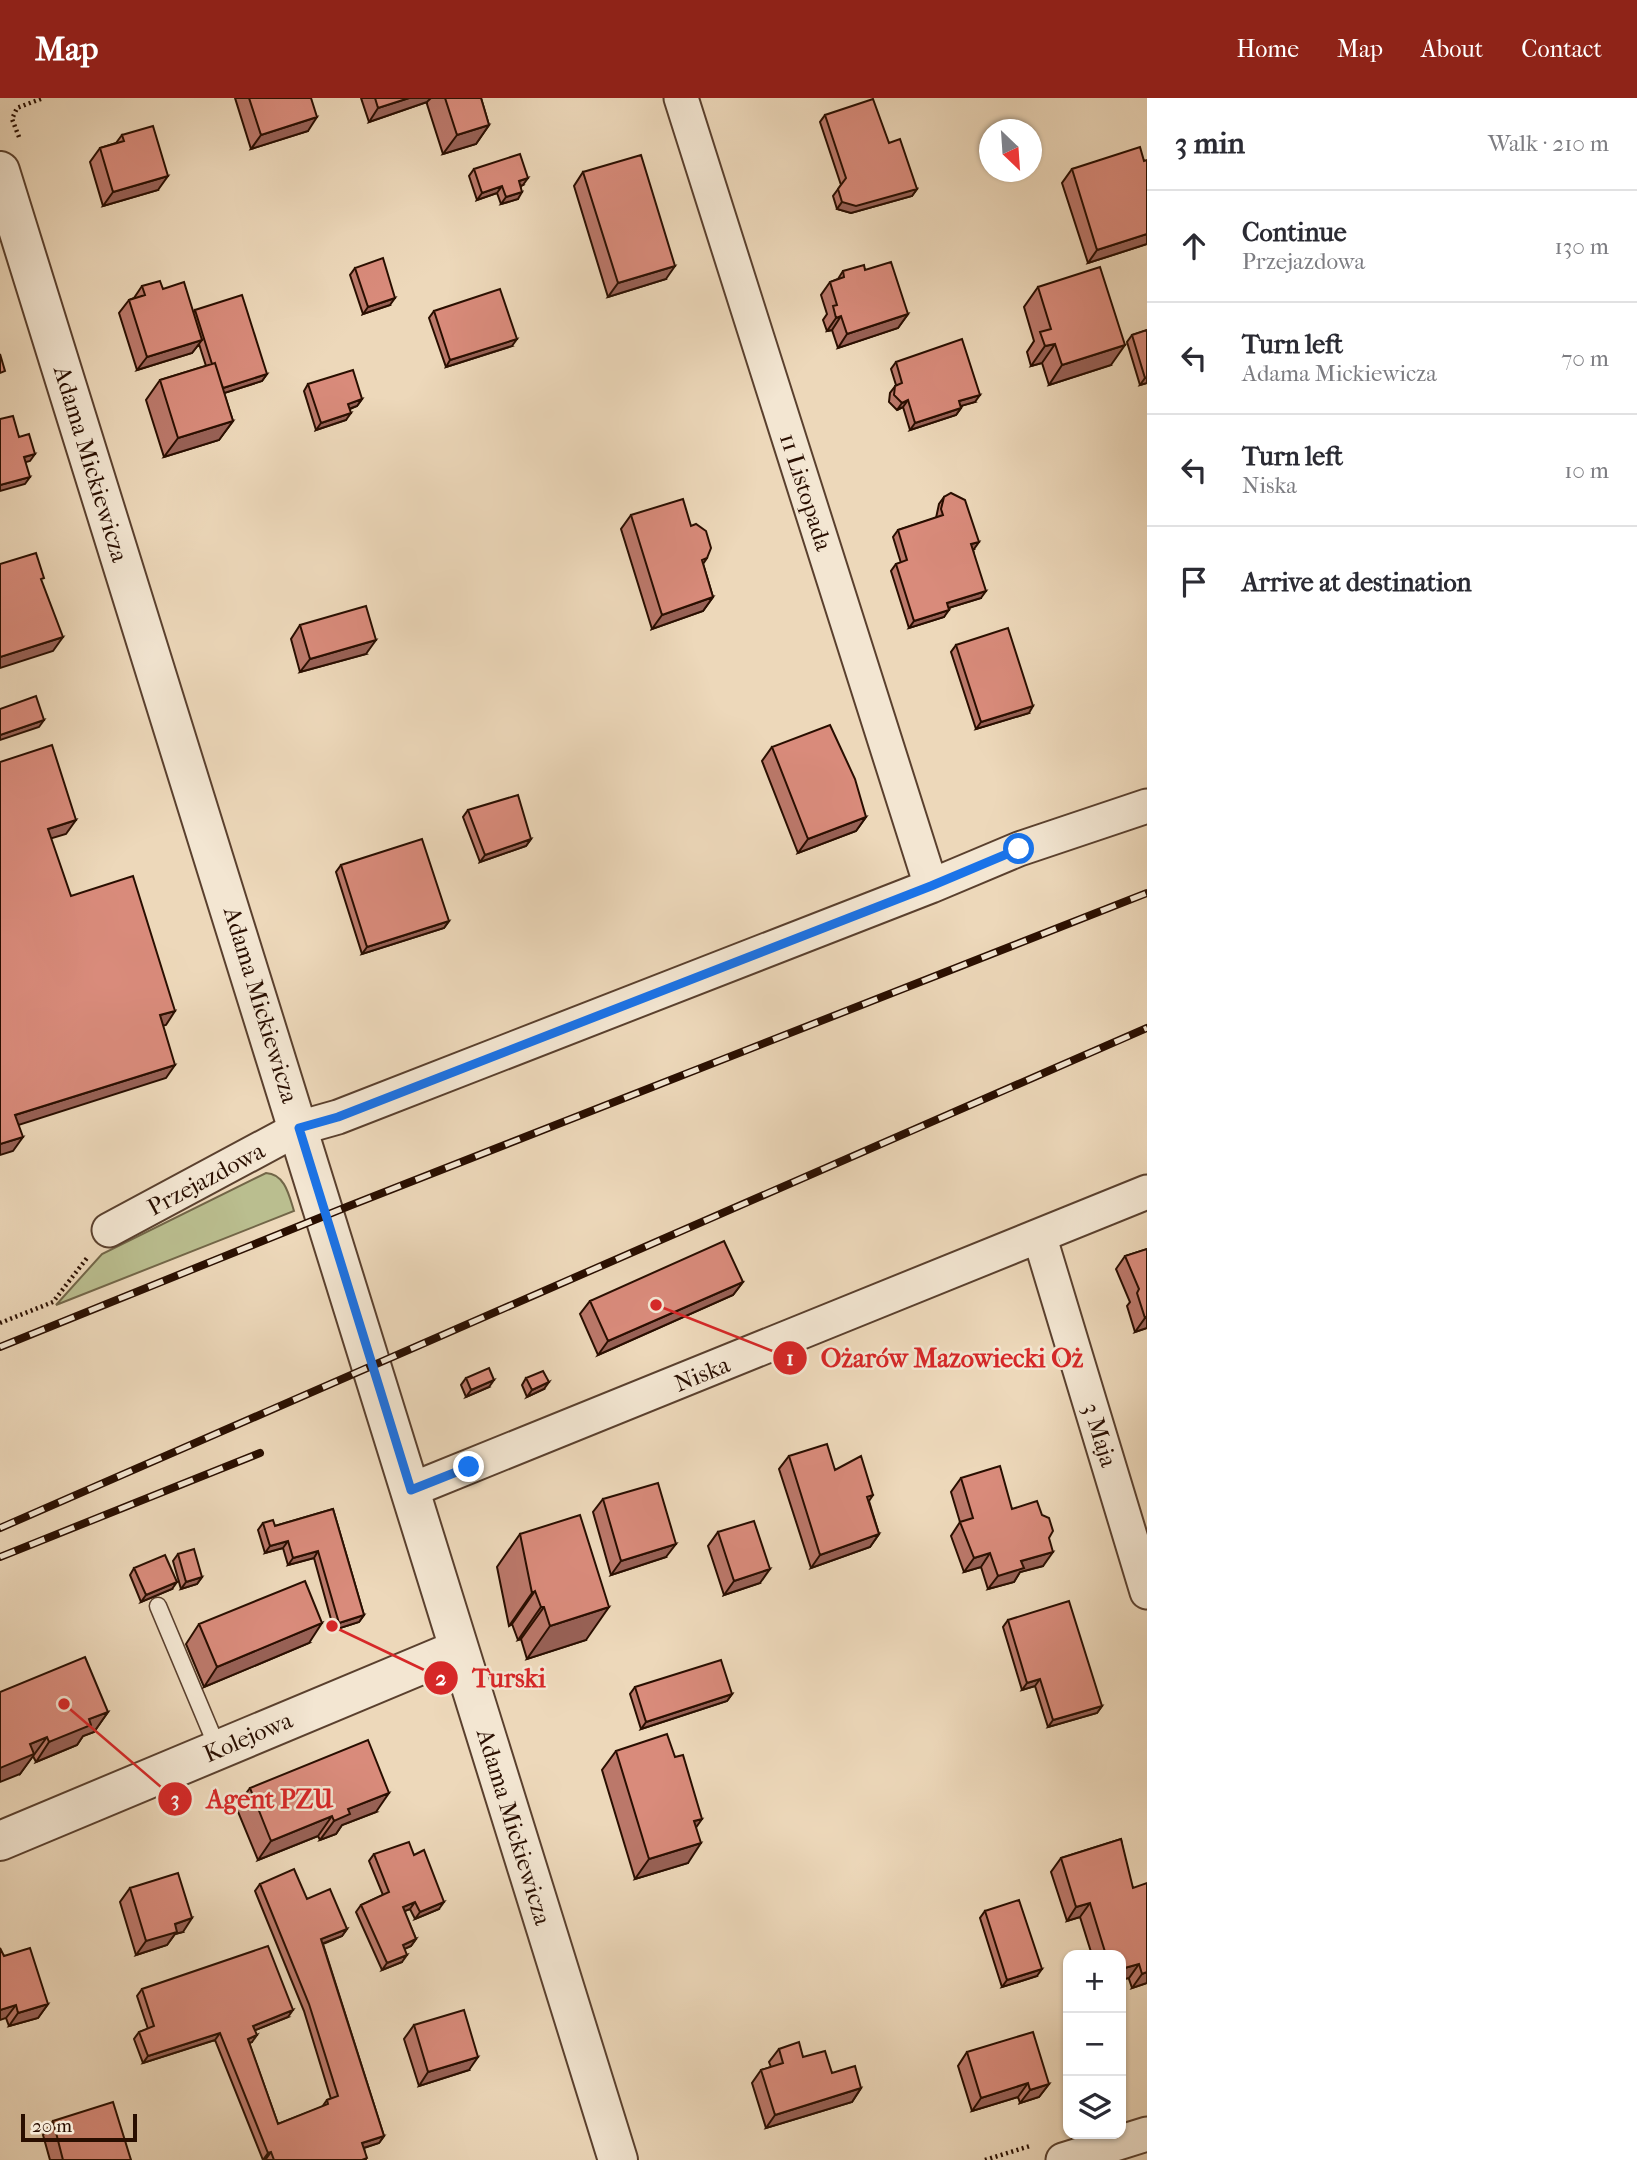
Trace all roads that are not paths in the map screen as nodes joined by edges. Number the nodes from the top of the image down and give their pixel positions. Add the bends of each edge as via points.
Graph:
1 (681, 98) edge
2 (10, 157) edge
3 (1147, 806) edge
4 (931, 886) junction
5 (299, 1128) junction
6 (1147, 1192) edge
7 (109, 1230) road end
8 (1040, 1238) junction
9 (411, 1490) junction
10 (1147, 1592) edge
11 (158, 1606) dead end
12 (458, 1649) junction
13 (218, 1749) junction
14 (0, 1842) edge
15 (1147, 2134) edge
16 (618, 2160) edge
17 (1063, 2160) edge

1 - 4 street, 11 Listopada
2 - 5 street, Adama Mickiewicza
3 - 4 street, Przejazdowa via 1019,849
4 - 5 street, Przejazdowa via 338,1117
5 - 7 street, Przejazdowa
5 - 9 street, Adama Mickiewicza
6 - 8 street, Niska
8 - 9 street, Niska
8 - 10 street, 3 Maja
9 - 12 street, Adama Mickiewicza
11 - 13 lane
12 - 13 street, Kolejowa
12 - 16 street, Adama Mickiewicza
13 - 14 street, Kolejowa
15 - 17 street

